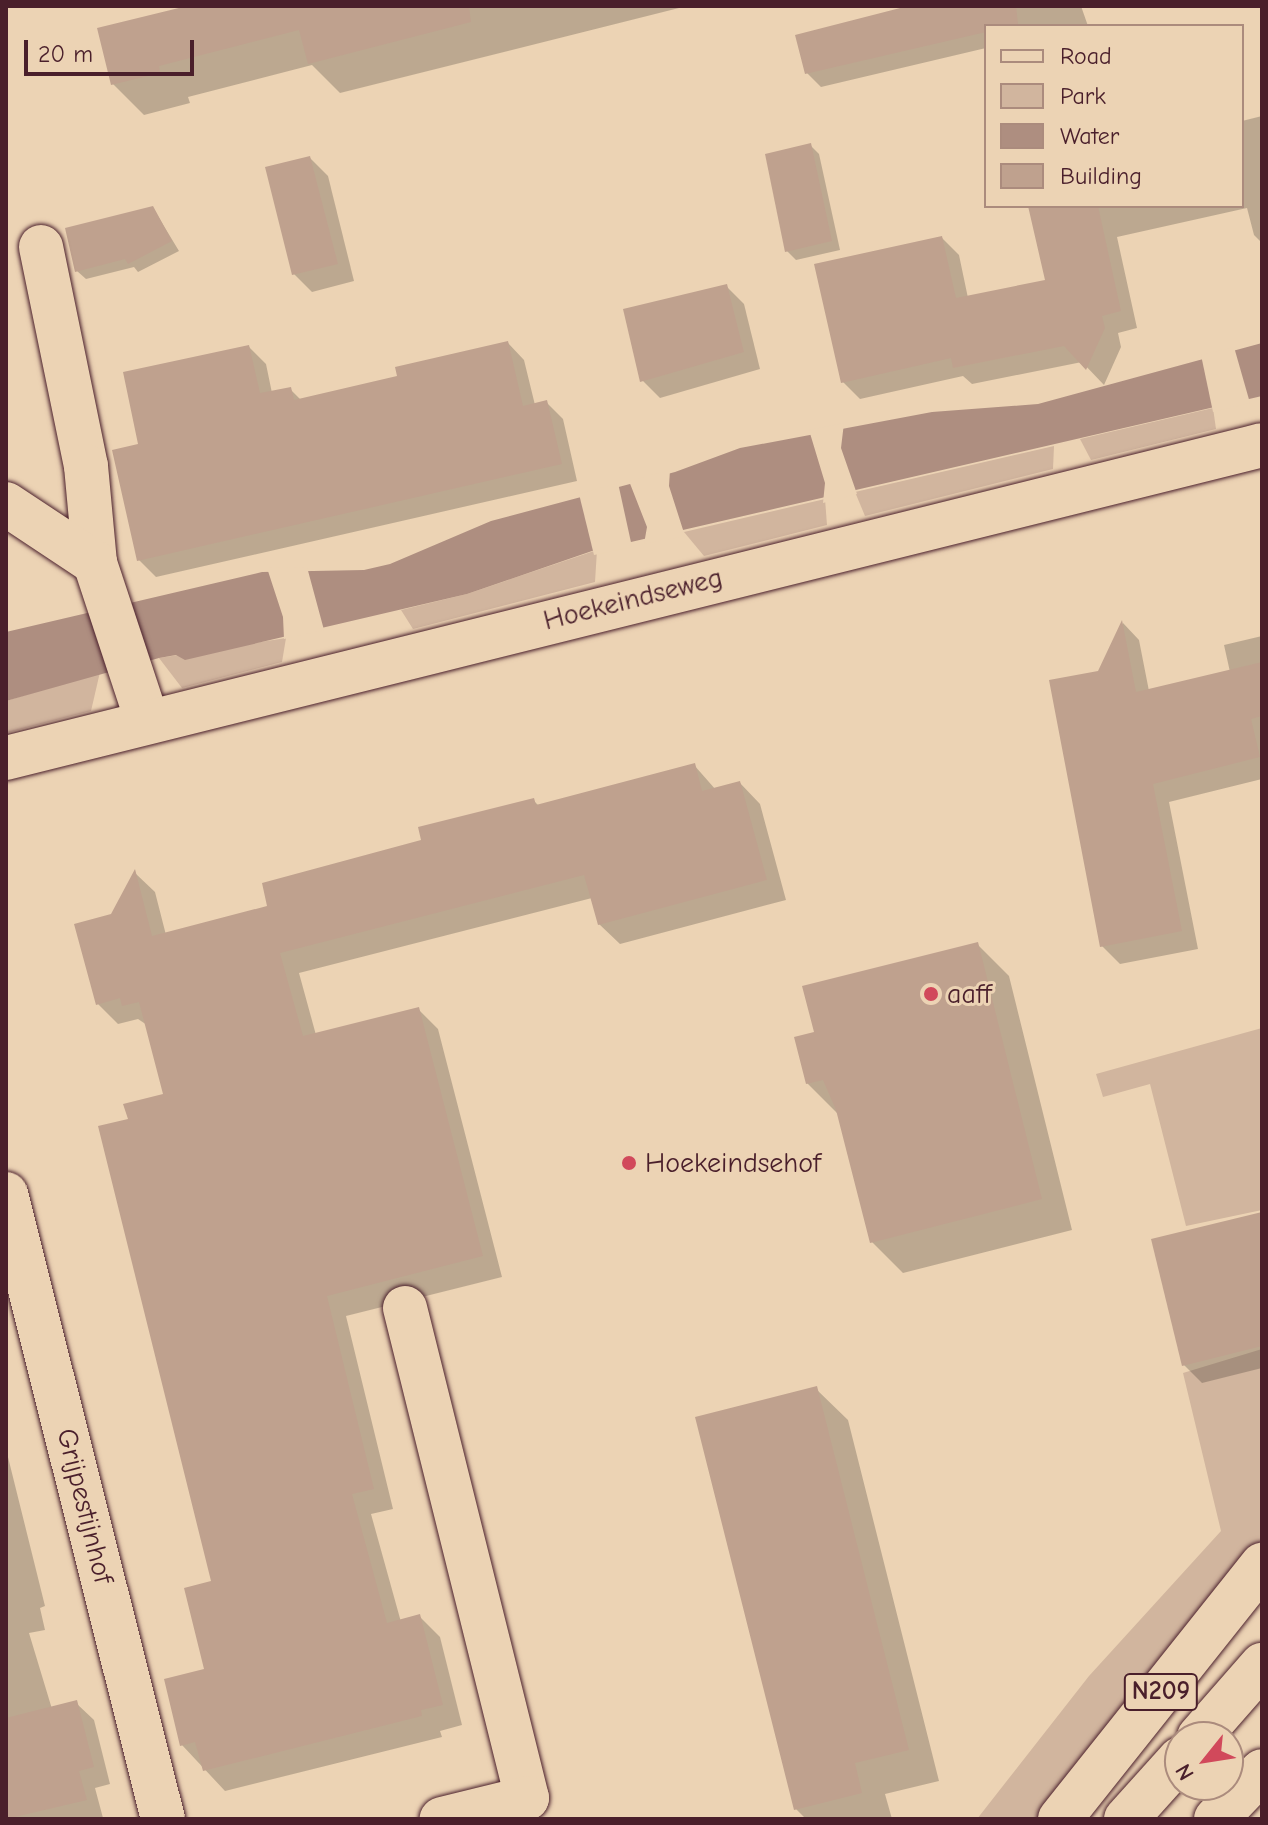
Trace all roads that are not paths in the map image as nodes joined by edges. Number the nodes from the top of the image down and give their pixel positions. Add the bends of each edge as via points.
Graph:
1 (41, 247) dead end
2 (1262, 445) edge
3 (6, 504) edge
4 (102, 578) junction
5 (141, 701) junction
6 (6, 758) edge
7 (6, 1194) edge
8 (405, 1308) dead end
9 (1262, 1565) edge
10 (1262, 1665) edge
11 (1213, 1721) edge
12 (1262, 1771) edge
13 (1164, 1777) edge
14 (163, 1819) edge
15 (442, 1819) edge
16 (1060, 1819) edge
17 (1126, 1819) edge
18 (1216, 1819) edge

1 - 4 street via 86,466
2 - 5 street, Hoekeindseweg
3 - 4 street
4 - 5 street
5 - 6 street, Hoekeindseweg
7 - 14 street, Grijpestijnhof
8 - 15 street via 527,1798
9 - 16 street, N209
10 - 11 street, N209
12 - 18 street
13 - 17 street

